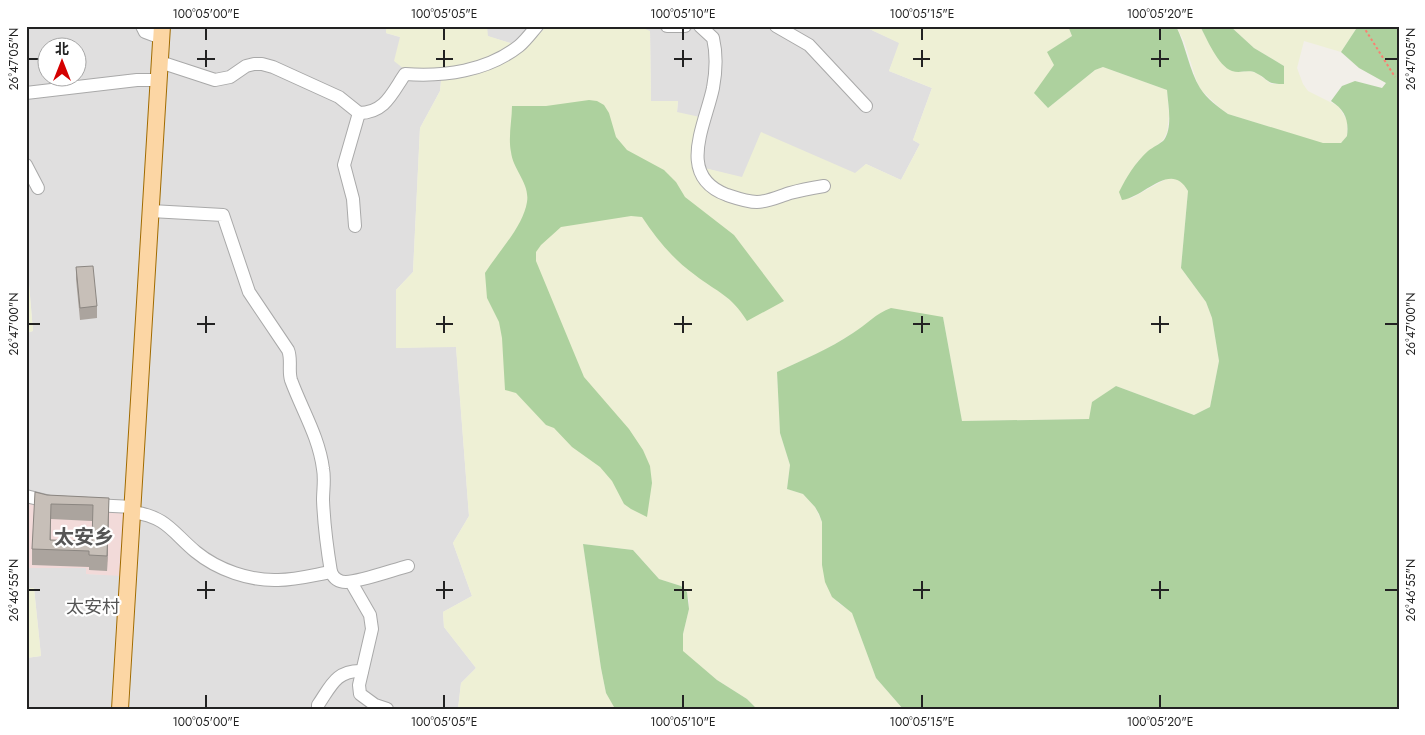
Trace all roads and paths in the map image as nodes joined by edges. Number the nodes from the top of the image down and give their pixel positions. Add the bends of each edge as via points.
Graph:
1 (142, 26) edge
2 (537, 26) edge
3 (667, 26) edge
4 (685, 26) edge
5 (700, 26) edge
6 (776, 26) edge
7 (1363, 26) edge
8 (162, 32) edge
9 (160, 62) junction
10 (1395, 77) dead end
11 (159, 80) junction
12 (26, 93) edge
13 (866, 106) dead end
14 (359, 113) junction
15 (26, 165) edge
16 (824, 186) dead end
17 (38, 188) dead end
18 (151, 211) junction
19 (355, 226) dead end
20 (26, 496) edge
21 (66, 503) edge
22 (85, 504) edge
23 (133, 509) junction
24 (408, 566) dead end
25 (331, 572) junction
26 (351, 582) junction
27 (362, 671) junction
28 (120, 709) edge
29 (318, 709) edge
30 (387, 709) edge

1 - 8 street via 146,32
2 - 14 street via 514,49 468,70 432,75 405,74 382,107
3 - 4 street
5 - 16 street via 713,38 716,60 713,87 698,146 698,167 705,182 725,194 757,202
6 - 13 street via 809,45
7 - 10 path
8 - 9 main road
9 - 11 main road
9 - 14 street via 215,80 230,77 246,66 262,64 339,97
11 - 12 street
11 - 18 main road
14 - 19 street via 344,165 353,199
15 - 17 street
18 - 23 main road
18 - 25 street via 223,216 249,292 290,354 290,378 317,439 324,470 323,498
20 - 21 street
22 - 23 street
23 - 25 street via 160,520 207,560 236,573 278,580
23 - 28 main road
24 - 26 street
25 - 26 street via 333,578
26 - 27 street via 372,619
27 - 29 street via 349,672 337,678
27 - 30 street via 360,694

